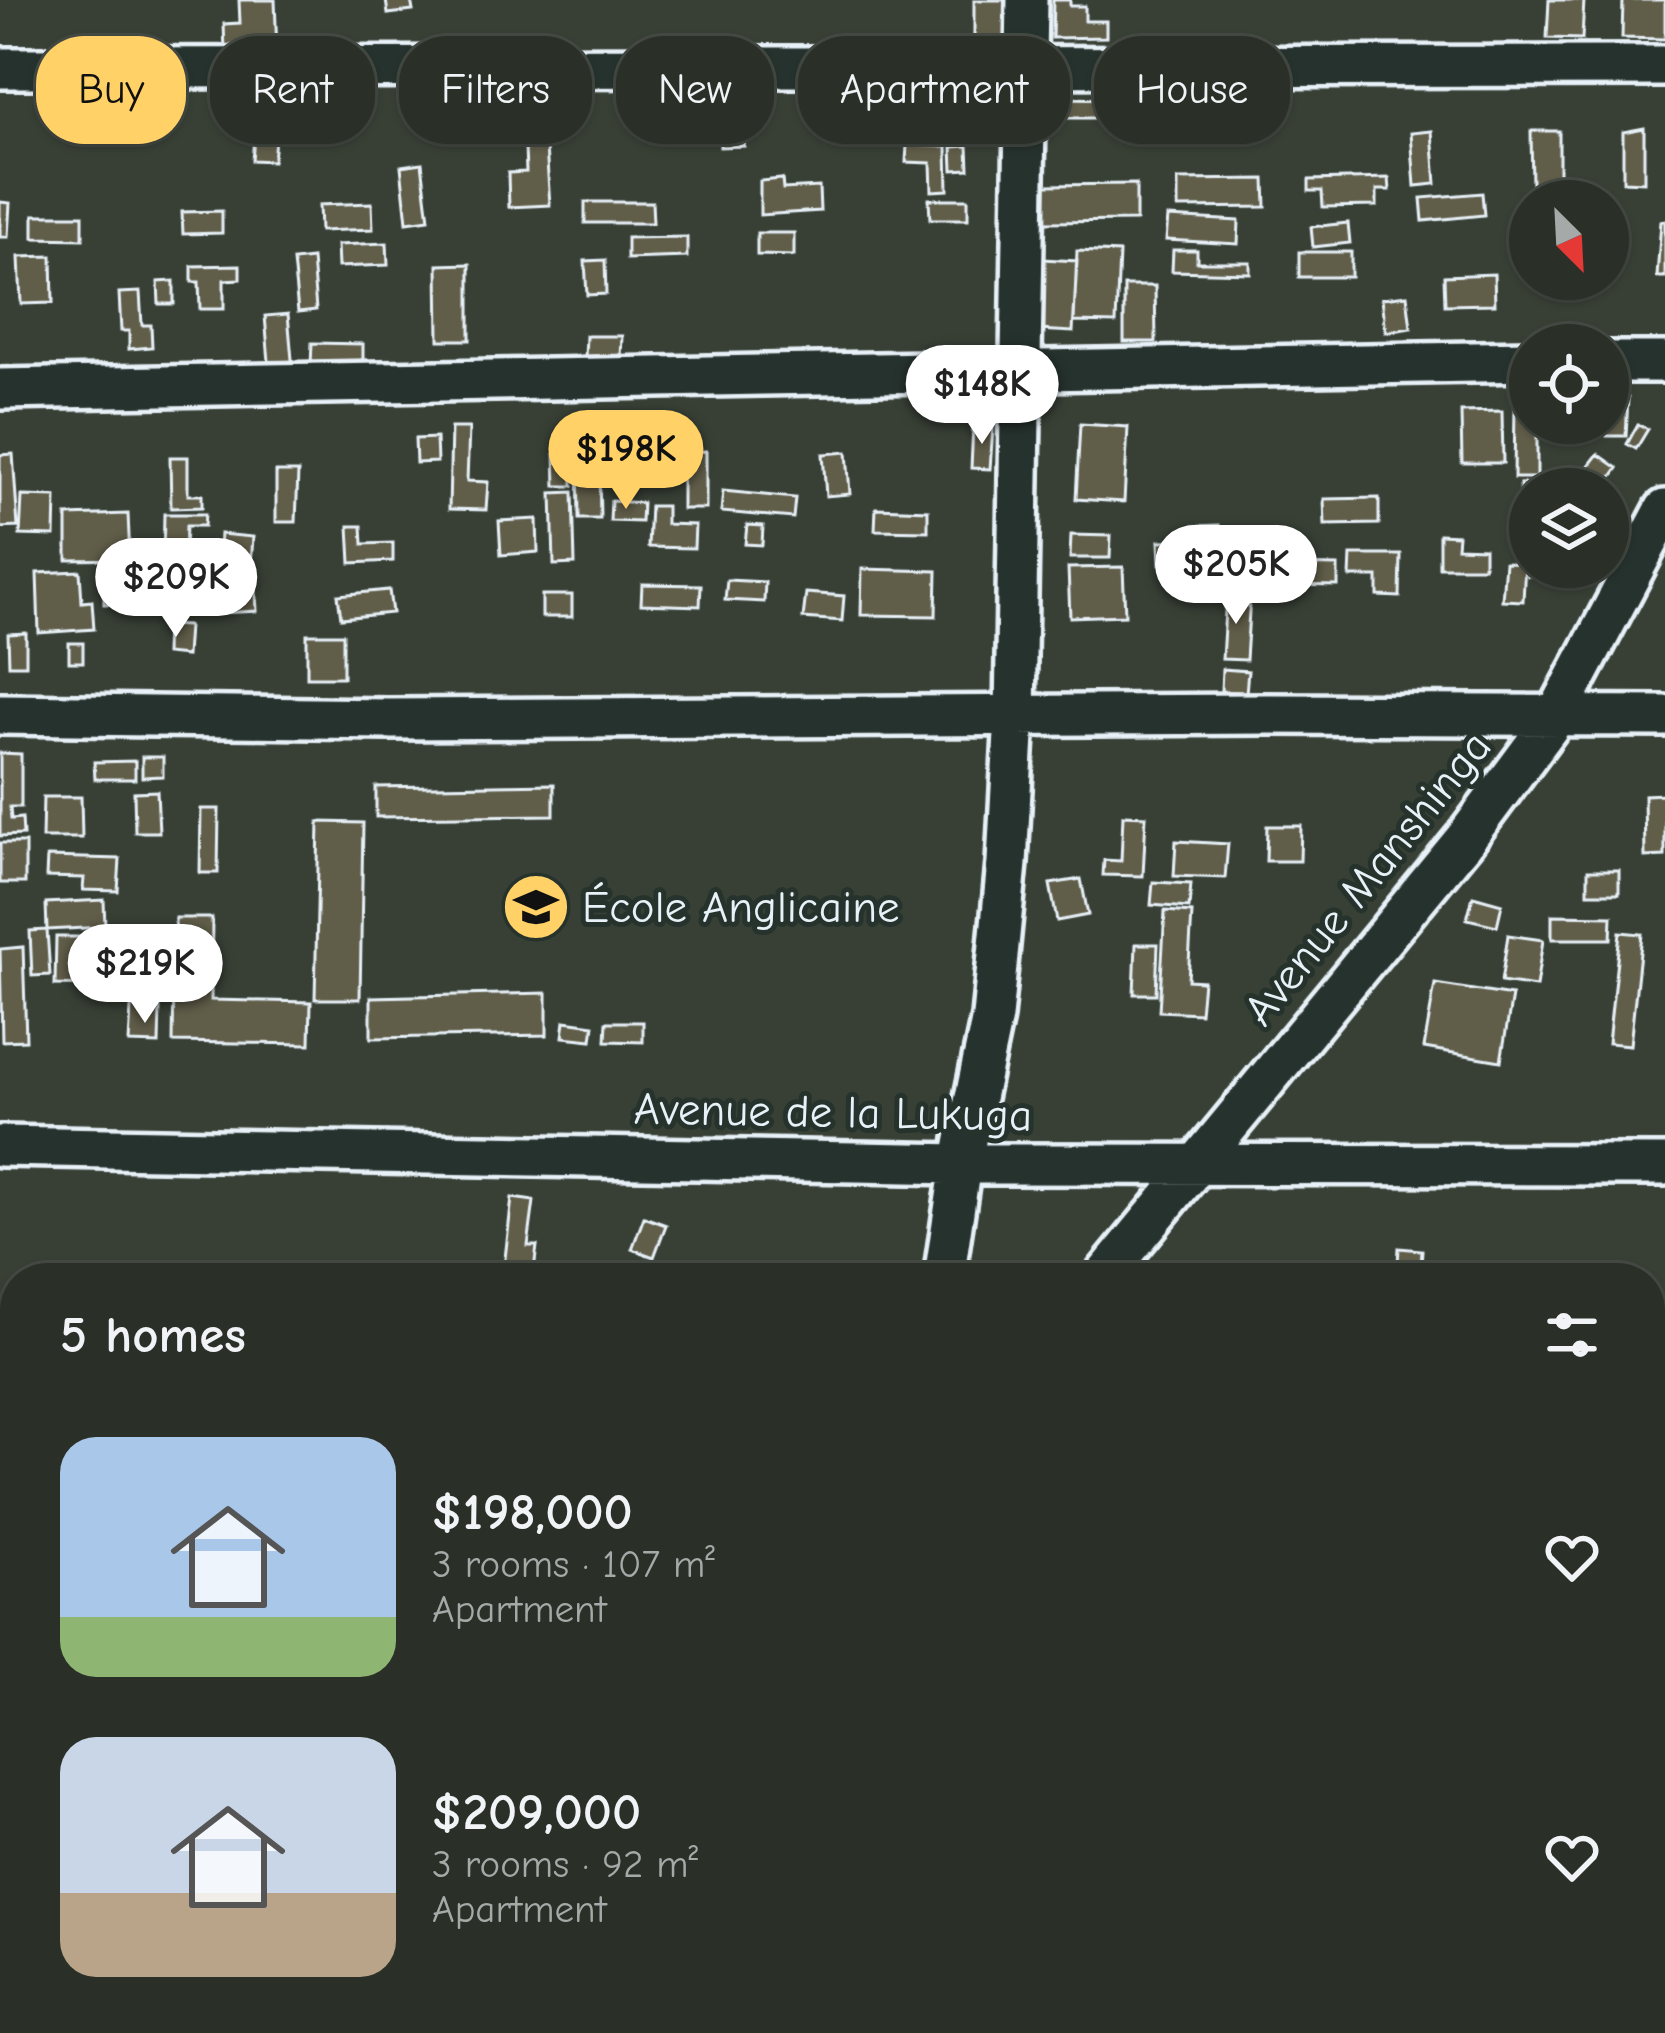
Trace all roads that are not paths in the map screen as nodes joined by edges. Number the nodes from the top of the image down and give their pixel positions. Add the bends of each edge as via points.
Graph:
1 (1027, 0) edge
2 (1028, 36) edge
3 (1070, 64) edge
4 (1665, 66) edge
5 (0, 68) edge
6 (798, 68) edge
7 (1025, 144) edge
8 (1509, 362) edge
9 (1629, 362) edge
10 (1665, 362) edge
11 (1018, 374) junction
12 (0, 389) edge
13 (1665, 511) edge
14 (0, 713) edge
15 (1015, 716) junction
16 (1665, 716) edge
17 (1555, 718) junction
18 (0, 1146) edge
19 (1198, 1163) junction
20 (961, 1164) junction
21 (1665, 1165) edge
22 (946, 1263) edge
23 (1115, 1263) edge

1 - 2 street
3 - 4 street
5 - 6 street
7 - 11 street
8 - 11 street
9 - 10 street
11 - 12 street
11 - 15 street
13 - 17 street, Avenue Manshinga
14 - 15 street
15 - 17 street
15 - 20 street via 992,1017
16 - 17 street
17 - 19 street, Avenue Manshinga
18 - 20 street, Avenue de la Lukuga
19 - 20 street, Avenue de la Lukuga
19 - 21 street, Avenue de la Lukuga
19 - 23 street, Avenue Manshinga
20 - 22 street

